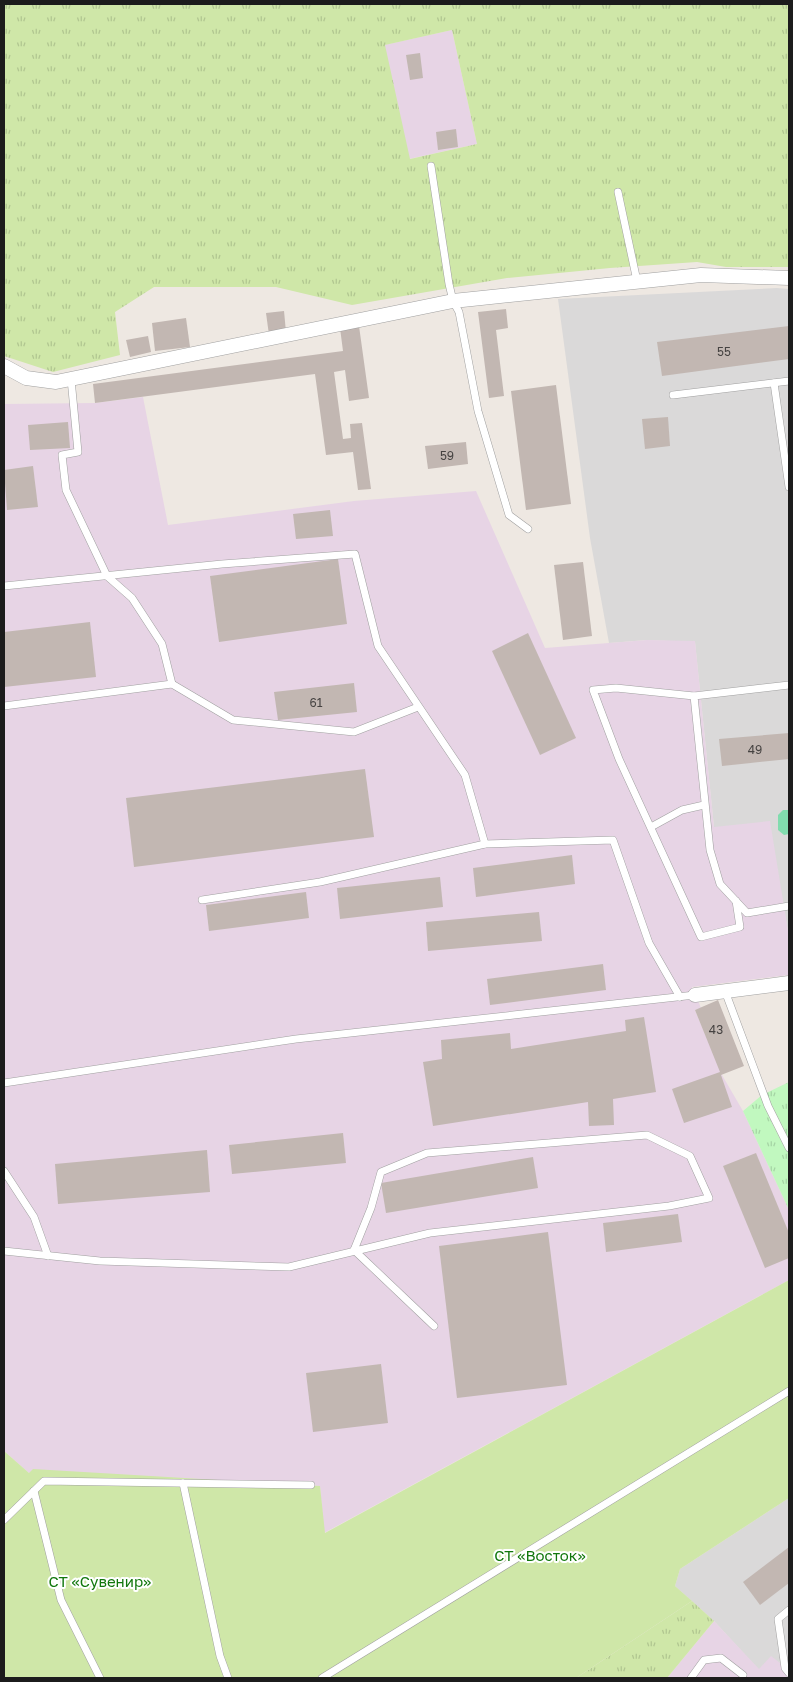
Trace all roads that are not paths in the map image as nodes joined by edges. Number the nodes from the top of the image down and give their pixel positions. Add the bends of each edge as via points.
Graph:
1 (430, 166) dead end
2 (618, 192) dead end
3 (789, 278) edge
4 (637, 281) junction
5 (453, 301) junction
6 (4, 366) edge
7 (71, 379) junction
8 (789, 381) edge
9 (774, 383) junction
10 (673, 395) dead end
11 (789, 487) edge
12 (528, 529) dead end
13 (107, 576) junction
14 (4, 586) edge
15 (172, 684) junction
16 (789, 685) edge
17 (694, 696) junction
18 (4, 706) edge
19 (418, 707) junction
20 (704, 805) junction
21 (651, 827) junction
22 (485, 844) junction
23 (202, 900) dead end
24 (736, 902) junction
25 (789, 906) edge
26 (789, 982) edge
27 (725, 991) junction
28 (696, 996) joint
29 (680, 997) junction
30 (4, 1083) edge
31 (789, 1148) edge
32 (4, 1171) edge
33 (354, 1250) junction
34 (4, 1251) edge
35 (48, 1256) junction
36 (434, 1326) dead end
37 (789, 1391) edge
38 (183, 1483) junction
39 (311, 1485) dead end
40 (34, 1491) junction
41 (4, 1520) edge
42 (789, 1610) edge
43 (789, 1673) edge
44 (744, 1675) dead end
45 (100, 1678) edge
46 (228, 1678) edge
47 (322, 1678) edge
48 (691, 1678) edge

1 - 5 lane
2 - 4 lane
3 - 4 street via 701,275
4 - 5 street
5 - 7 street
5 - 12 lane via 459,312 478,412 509,515
6 - 7 street via 26,378 56,382
7 - 13 lane via 78,452 62,455 66,490
8 - 9 lane
9 - 10 lane
9 - 11 lane
13 - 14 lane
13 - 15 lane via 132,598 162,644
13 - 19 lane via 355,554 378,646
15 - 18 lane
15 - 19 lane via 233,720 354,732
16 - 17 lane
17 - 20 lane
17 - 21 lane via 616,688 593,690
19 - 22 lane via 465,775
20 - 21 lane via 682,810
20 - 24 lane via 710,850 720,884
21 - 24 lane via 701,937 740,927
22 - 23 lane via 320,882
22 - 29 lane via 613,840 649,943
24 - 25 lane via 747,912
26 - 27 street
27 - 28 street
27 - 31 lane via 768,1106
28 - 29 lane
29 - 30 lane via 296,1039
32 - 35 lane via 34,1217
33 - 33 lane via 381,1172 427,1153 647,1135 690,1156 709,1198 669,1206 430,1233
33 - 35 lane via 289,1267 100,1261
33 - 36 lane
34 - 35 lane
37 - 47 lane
38 - 39 lane
38 - 40 lane via 44,1481
38 - 46 lane via 220,1656
40 - 41 lane
40 - 45 lane via 61,1600
42 - 43 lane via 778,1619 785,1668
44 - 48 lane via 721,1658 704,1660

